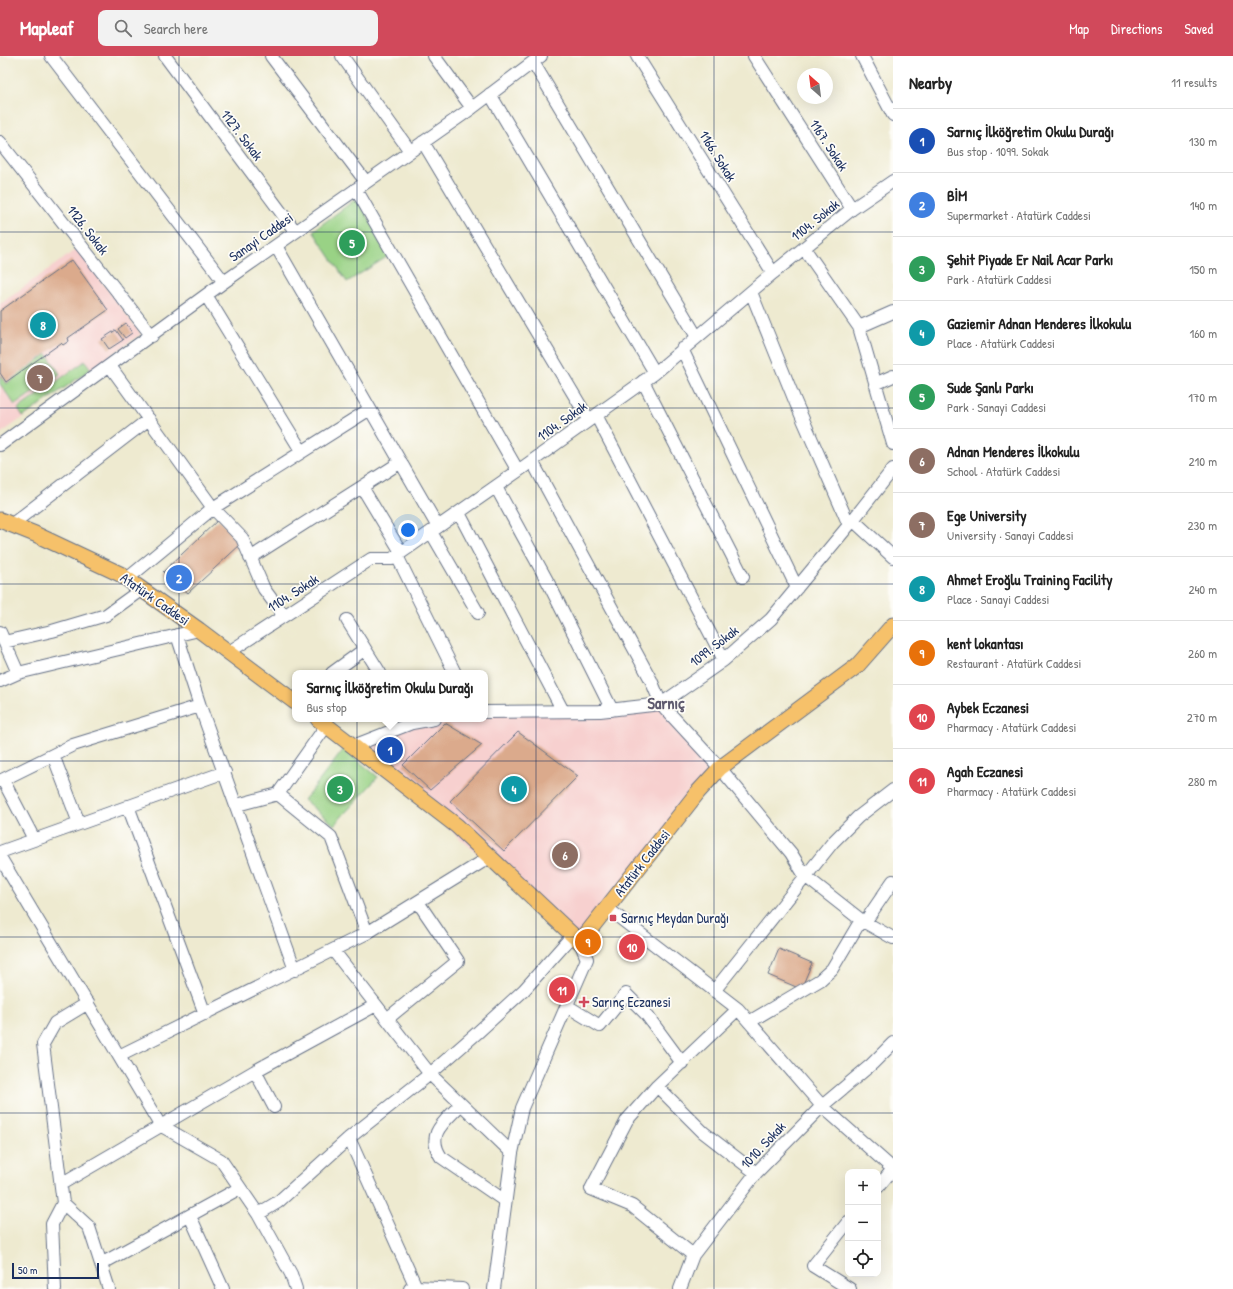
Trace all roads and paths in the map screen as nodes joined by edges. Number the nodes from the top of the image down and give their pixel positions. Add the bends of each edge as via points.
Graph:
1 (51, 56) edge
2 (165, 56) edge
3 (271, 56) edge
4 (342, 56) edge
5 (434, 56) edge
6 (637, 56) edge
7 (754, 56) edge
8 (862, 56) edge
9 (537, 59) edge
10 (490, 94) junction
11 (472, 108) junction
12 (893, 115) edge
13 (0, 142) edge
14 (423, 142) junction
15 (410, 150) junction
16 (893, 181) edge
17 (366, 182) junction
18 (356, 189) junction
19 (852, 209) junction
20 (295, 231) junction
21 (276, 246) junction
22 (804, 248) junction
23 (772, 273) junction
24 (224, 282) junction
25 (751, 292) junction
26 (206, 295) junction
27 (893, 312) edge
28 (858, 328) junction
29 (152, 336) junction
30 (697, 337) junction
31 (682, 349) junction
32 (110, 366) junction
33 (654, 372) junction
34 (893, 376) edge
35 (643, 381) junction
36 (875, 384) junction
37 (370, 409) junction
38 (593, 417) junction
39 (149, 419) junction
40 (893, 444) edge
41 (0, 445) edge
42 (302, 452) junction
43 (532, 461) junction
44 (400, 462) junction
45 (893, 469) edge
46 (518, 471) junction
47 (362, 487) junction
48 (496, 487) junction
49 (213, 508) junction
50 (459, 513) junction
51 (6, 523) edge
52 (851, 523) junction
53 (434, 530) junction
54 (399, 554) junction
55 (893, 557) edge
56 (250, 558) junction
57 (743, 577) dead end
58 (127, 579) junction
59 (797, 588) junction
60 (142, 589) junction
61 (478, 613) dead end
62 (284, 616) junction
63 (346, 620) dead end
64 (893, 625) edge
65 (199, 630) junction
66 (177, 635) junction
67 (2, 637) edge
68 (365, 650) junction
69 (229, 652) junction
70 (724, 660) junction
71 (336, 670) edge
72 (378, 670) edge
73 (454, 670) edge
74 (18, 673) junction
75 (0, 681) edge
76 (292, 699) edge
77 (661, 704) junction
78 (200, 706) junction
79 (612, 710) junction
80 (563, 711) junction
81 (488, 712) edge
82 (322, 722) edge
83 (409, 722) edge
84 (353, 746) junction
85 (53, 755) junction
86 (720, 768) junction
87 (225, 772) junction
88 (1, 780) edge
89 (893, 790) edge
90 (278, 794) junction
91 (237, 805) junction
92 (128, 806) junction
93 (79, 823) junction
94 (34, 839) junction
95 (0, 852) edge
96 (0, 857) edge
97 (490, 857) junction
98 (805, 876) junction
99 (893, 881) edge
100 (418, 902) junction
101 (607, 908) junction
102 (863, 921) junction
103 (367, 933) junction
104 (577, 938) junction
105 (893, 938) edge
106 (332, 950) junction
107 (295, 970) junction
108 (714, 991) junction
109 (88, 1003) junction
110 (376, 1005) junction
111 (567, 1006) junction
112 (738, 1009) junction
113 (206, 1014) junction
114 (387, 1019) junction
115 (749, 1022) junction
116 (893, 1043) edge
117 (119, 1056) junction
118 (682, 1063) junction
119 (255, 1071) junction
120 (430, 1074) junction
121 (657, 1086) junction
122 (461, 1104) junction
123 (822, 1106) junction
124 (274, 1107) dead end
125 (160, 1125) junction
126 (349, 1138) junction
127 (512, 1153) junction
128 (893, 1169) edge
129 (756, 1173) junction
130 (881, 1183) edge
131 (61, 1184) junction
132 (240, 1188) junction
133 (506, 1201) junction
134 (63, 1203) junction
135 (258, 1214) junction
136 (190, 1216) junction
137 (845, 1226) edge
138 (693, 1255) junction
139 (101, 1264) junction
140 (412, 1288) edge
141 (55, 1289) edge
142 (109, 1289) edge
143 (223, 1289) edge
144 (296, 1289) edge
145 (462, 1289) edge
146 (494, 1289) edge
147 (680, 1289) edge
148 (850, 1289) edge

1 - 24 street
2 - 20 street, 1127. Sokak
3 - 17 street
4 - 15 street
5 - 11 street
6 - 23 street, 1166. Sokak
7 - 19 street, 1167. Sokak
8 - 12 street
9 - 10 street, Sanayi Caddesi
9 - 30 street
10 - 11 street, Sanayi Caddesi
10 - 33 street
11 - 14 street, Sanayi Caddesi
13 - 29 street, 1126. Sokak
14 - 15 street, Sanayi Caddesi
14 - 38 street
15 - 17 street, Sanayi Caddesi
16 - 19 street, 1104. Sokak
17 - 18 street, Sanayi Caddesi
18 - 20 street, Sanayi Caddesi
18 - 46 street
19 - 22 street, 1104. Sokak
20 - 21 street, Sanayi Caddesi
21 - 24 street, Sanayi Caddesi
21 - 37 street
22 - 23 street, 1104. Sokak
22 - 28 street
23 - 25 street, 1104. Sokak
24 - 26 street, Sanayi Caddesi
25 - 30 street, 1104. Sokak
25 - 52 street via 795,401
26 - 29 street, Sanayi Caddesi
26 - 42 street
27 - 28 street
28 - 36 street
29 - 32 street, Sanayi Caddesi
30 - 31 street, 1104. Sokak
31 - 33 street, 1104. Sokak
31 - 59 street
32 - 39 street
32 - 41 street, Sanayi Caddesi
33 - 35 street, 1104. Sokak
34 - 36 street
35 - 38 street, 1104. Sokak
35 - 57 street
36 - 40 street
37 - 42 street
37 - 44 street
38 - 43 street, 1104. Sokak
38 - 70 street
39 - 49 street
39 - 51 street
42 - 49 street
43 - 46 street, 1104. Sokak
43 - 77 street via 651,680
44 - 47 street
44 - 53 street
45 - 52 street, 1099. Sokak
46 - 48 street, 1104. Sokak
47 - 54 street
47 - 56 street
48 - 50 street, 1104. Sokak
48 - 79 street via 550,586
49 - 56 street via 242,538
49 - 58 street
50 - 53 street, 1104. Sokak
50 - 80 street
51 - 58 main road, Atatürk Caddesi via 113,570
52 - 55 street
52 - 59 street, 1099. Sokak
53 - 54 street, 1104. Sokak
53 - 61 street
54 - 62 street, 1104. Sokak via 392,559 371,559
54 - 73 street
56 - 62 street via 264,589
58 - 60 main road, Atatürk Caddesi
59 - 70 street, 1099. Sokak via 771,619
60 - 65 main road, Atatürk Caddesi
60 - 67 street via 106,615 52,631
62 - 69 street, 1104. Sokak
63 - 68 street
64 - 86 main road, Atatürk Caddesi via 857,666
65 - 66 street
65 - 69 main road, Atatürk Caddesi
66 - 74 street
66 - 78 street
67 - 74 street
68 - 71 street
68 - 72 street
69 - 76 main road, Atatürk Caddesi
70 - 77 street, 1099. Sokak
74 - 75 street
77 - 79 street, 1099. Sokak
77 - 86 street
78 - 85 street via 73,745
78 - 87 street
79 - 80 street, 1099. Sokak
80 - 81 street, 1099. Sokak
82 - 84 main road
82 - 90 street
83 - 84 street
84 - 97 main road via 457,826
85 - 88 street
85 - 93 street
86 - 98 street via 791,853
86 - 101 main road, Atatürk Caddesi via 698,792
87 - 91 street
87 - 92 street
88 - 94 street
89 - 98 street via 858,817
90 - 91 street
90 - 103 street via 331,837
91 - 107 street
92 - 93 street
92 - 113 street
93 - 94 street
94 - 95 street
96 - 109 street
97 - 100 street
97 - 104 main road
98 - 102 street
98 - 108 street
99 - 102 street
100 - 103 street
100 - 114 street via 458,961
101 - 104 main road, Atatürk Caddesi
101 - 108 street
102 - 105 street
102 - 115 street via 832,969 820,980
103 - 106 street
104 - 111 street via 587,959
104 - 120 street via 524,990
106 - 107 street
106 - 110 street
107 - 113 street
108 - 112 street
109 - 117 street
109 - 131 street via 55,1023 43,1044
110 - 114 street
110 - 119 street
111 - 118 street via 600,1026 626,994 646,1014
111 - 127 street via 522,1108
112 - 115 street
112 - 118 street
113 - 117 street
114 - 120 street
115 - 123 street
116 - 123 street, 1010. Sokak
117 - 125 street
118 - 121 street
119 - 124 street
119 - 125 street
120 - 122 street
120 - 126 street
121 - 129 street via 703,1132
121 - 138 street via 627,1120 591,1189 632,1206
122 - 127 street
122 - 133 street via 435,1133 434,1147 441,1157
123 - 128 street
123 - 129 street, 1010. Sokak
125 - 131 street
125 - 132 street via 221,1160
126 - 135 street via 278,1202
126 - 140 street
127 - 133 street
128 - 130 street
129 - 138 street, 1010. Sokak
131 - 134 street
132 - 135 street
132 - 136 street
133 - 146 street
134 - 139 street via 88,1227
134 - 141 street via 52,1224
135 - 144 street via 291,1274
136 - 139 street
136 - 143 street
137 - 148 street via 813,1266
138 - 147 street, 1010. Sokak
139 - 142 street
140 - 145 street

